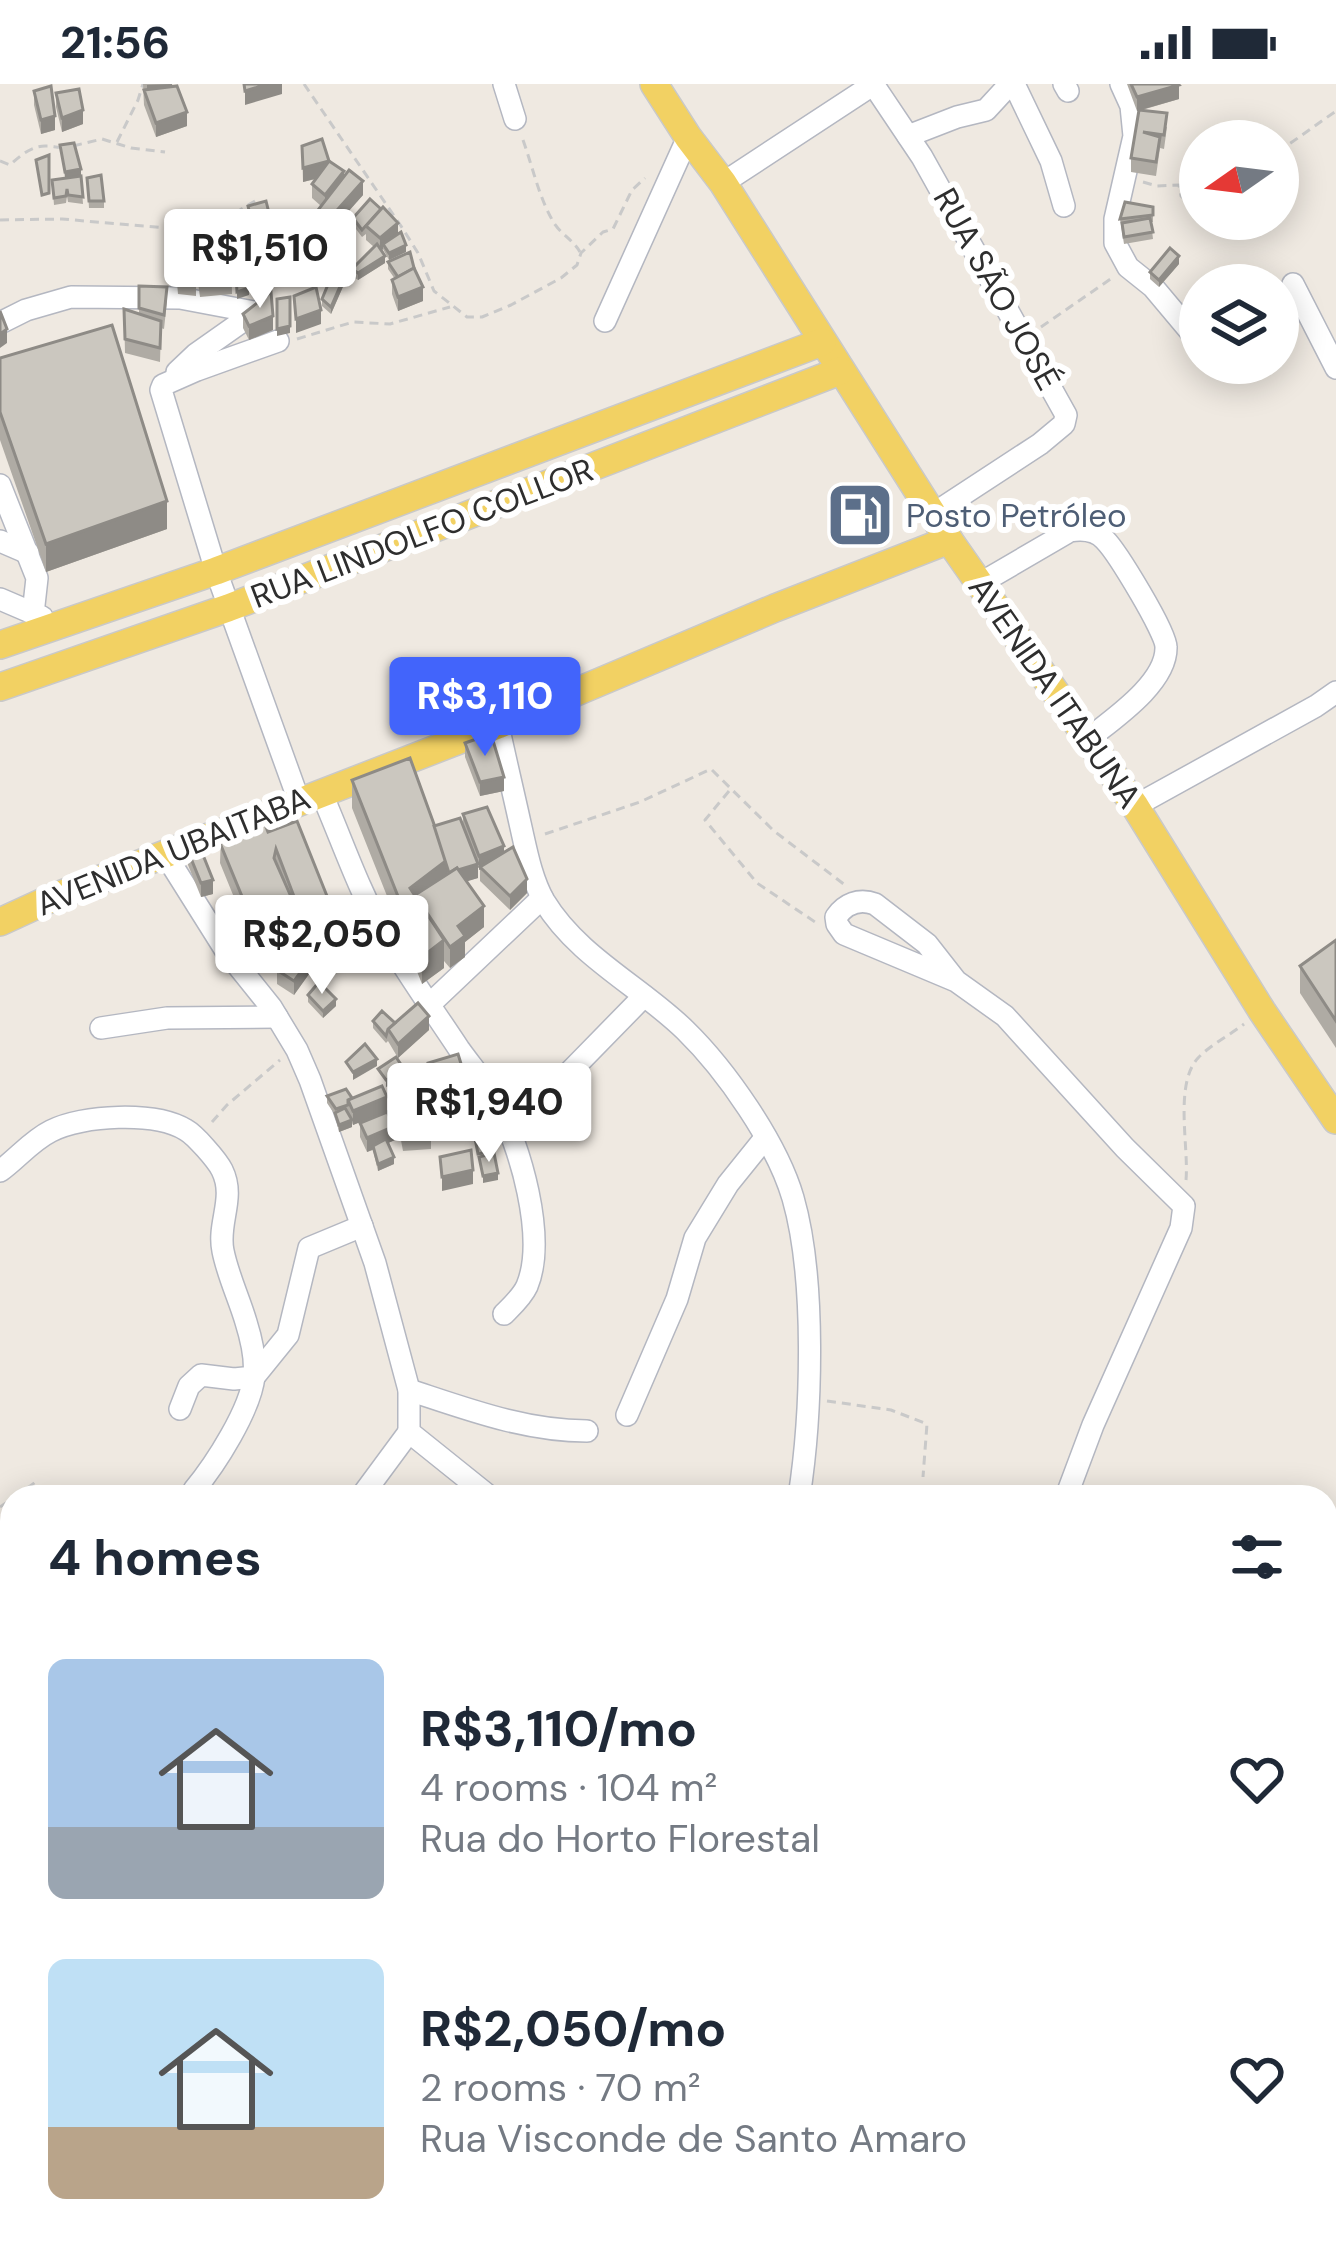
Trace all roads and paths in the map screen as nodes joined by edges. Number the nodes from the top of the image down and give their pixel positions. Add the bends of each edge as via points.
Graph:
1 (142, 84) edge
2 (304, 84) edge
3 (504, 84) edge
4 (654, 84) edge
5 (874, 84) edge
6 (1012, 84) edge
7 (1121, 84) edge
8 (1336, 111) edge
9 (515, 119) joint
10 (688, 136) junction
11 (908, 136) junction
12 (1299, 137) edge
13 (116, 143) junction
14 (165, 152) dead end
15 (0, 161) edge
16 (673, 176) junction
17 (1124, 178) junction
18 (723, 183) junction
19 (1179, 185) edge
20 (255, 201) edge
21 (1064, 206) dead end
22 (0, 220) edge
23 (581, 253) junction
24 (1128, 267) junction
25 (1299, 296) edge
26 (452, 307) junction
27 (1179, 318) edge
28 (605, 321) dead end
29 (0, 323) edge
30 (1024, 338) junction
31 (278, 341) joint
32 (822, 342) junction
33 (1336, 368) edge
34 (840, 371) junction
35 (162, 387) junction
36 (0, 485) edge
37 (933, 514) junction
38 (949, 540) junction
39 (0, 541) edge
40 (28, 553) junction
41 (216, 571) junction
42 (980, 584) junction
43 (0, 599) edge
44 (228, 608) junction
45 (46, 619) junction
46 (0, 645) edge
47 (0, 687) edge
48 (1336, 692) edge
49 (498, 725) junction
50 (1088, 739) junction
51 (731, 789) junction
52 (310, 797) junction
53 (1135, 806) junction
54 (524, 839) junction
55 (165, 854) junction
56 (542, 898) junction
57 (866, 900) junction
58 (0, 922) edge
59 (844, 934) junction
60 (956, 981) junction
61 (644, 996) junction
62 (430, 1004) junction
63 (1262, 1011) junction
64 (277, 1017) junction
65 (101, 1028) dead end
66 (297, 1050) junction
67 (1336, 1120) edge
68 (511, 1132) junction
69 (766, 1138) junction
70 (200, 1144) junction
71 (0, 1171) edge
72 (1184, 1206) junction
73 (362, 1226) junction
74 (504, 1314) dead end
75 (254, 1377) junction
76 (409, 1390) junction
77 (807, 1397) junction
78 (180, 1409) dead end
79 (627, 1414) dead end
80 (587, 1431) dead end
81 (409, 1432) junction
82 (923, 1477) dead end
83 (37, 1481) dead end
84 (31, 1485) edge
85 (198, 1485) edge
86 (371, 1485) edge
87 (475, 1485) edge
88 (800, 1485) edge
89 (1071, 1485) edge

1 - 13 path
2 - 26 path via 418,253 434,291
3 - 9 street
4 - 10 main road, AVENIDA ITABUNA
5 - 11 street, RUA SÃO JOSÉ
5 - 18 street
6 - 11 street via 986,110
6 - 21 street
7 - 17 street via 1133,136
8 - 12 path
9 - 23 path via 542,201
10 - 16 street
10 - 18 main road, AVENIDA ITABUNA
11 - 30 street, RUA SÃO JOSÉ
13 - 14 path
13 - 15 path via 48,145 10,165
16 - 23 path via 640,180 614,229
16 - 28 street
17 - 19 path
17 - 24 street via 1115,243
18 - 32 main road, AVENIDA ITABUNA
20 - 22 path via 201,231
23 - 26 path via 561,278 482,317
24 - 27 street
24 - 30 path
25 - 33 street
26 - 31 path
29 - 35 street via 71,297 180,298 247,318
30 - 37 street, RUA SÃO JOSÉ via 1064,424
31 - 35 street
32 - 34 main road, AVENIDA ITABUNA
32 - 41 main road, RUA LINDOLFO COLLOR
34 - 37 main road, AVENIDA ITABUNA
34 - 44 main road, RUA LINDOLFO COLLOR
35 - 41 street
36 - 40 street
37 - 38 main road, AVENIDA ITABUNA
38 - 42 main road, AVENIDA ITABUNA
38 - 49 main road, AVENIDA UBAITABA
39 - 40 street
40 - 45 street
41 - 44 street
41 - 45 main road, RUA LINDOLFO COLLOR
42 - 50 main road, AVENIDA ITABUNA
42 - 50 street via 1070,530 1104,538 1167,648 1148,687
43 - 45 street
44 - 47 main road, RUA LINDOLFO COLLOR
44 - 52 street
45 - 46 main road, RUA LINDOLFO COLLOR
48 - 53 street
49 - 52 main road, AVENIDA UBAITABA
49 - 54 street
50 - 53 main road, AVENIDA ITABUNA
51 - 54 path via 711,769 640,802
51 - 57 path
51 - 59 path via 705,820 757,884
52 - 55 main road, AVENIDA UBAITABA
52 - 62 street
53 - 63 main road, AVENIDA ITABUNA
54 - 56 street
55 - 58 main road, AVENIDA UBAITABA
55 - 64 street
56 - 61 street via 575,940
56 - 62 street
57 - 59 street via 836,917
57 - 60 street via 927,944
59 - 60 street
60 - 72 street via 1005,1016
61 - 68 street
61 - 69 street via 697,1043
62 - 68 street
63 - 67 main road, AVENIDA ITABUNA
63 - 72 path via 1188,1075
64 - 65 street
64 - 66 street
66 - 70 path via 227,1105
66 - 73 street
68 - 74 street via 535,1253 527,1285
69 - 77 street via 794,1199 806,1277
69 - 79 street via 695,1238
70 - 71 street via 182,1126 158,1121 76,1122 33,1142
70 - 75 street via 228,1189 222,1248
72 - 89 street
73 - 75 street via 309,1248 288,1335
73 - 76 street
75 - 78 street via 201,1375
75 - 85 street
76 - 80 street via 540,1428
76 - 81 street
77 - 82 path via 927,1424
77 - 88 street
81 - 86 street
81 - 87 street
83 - 84 path

